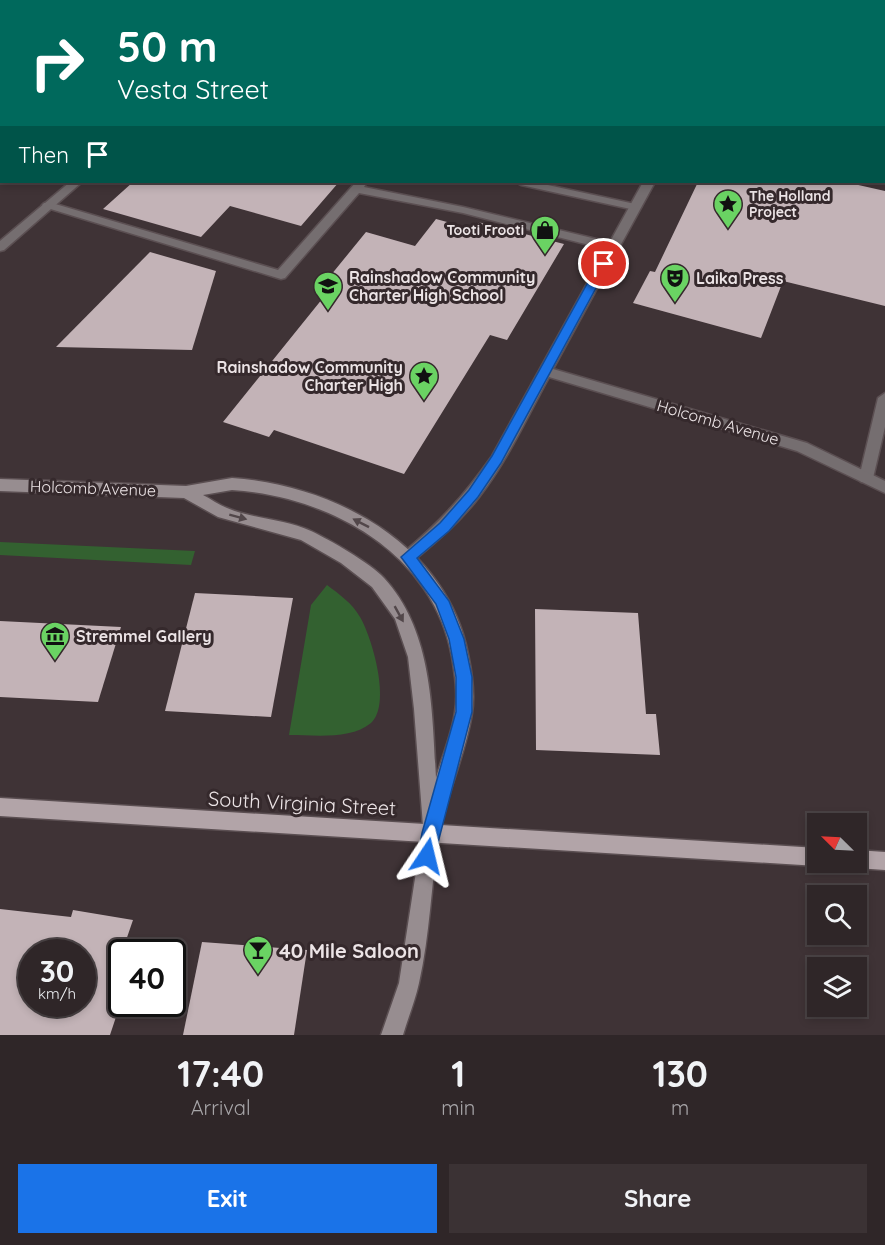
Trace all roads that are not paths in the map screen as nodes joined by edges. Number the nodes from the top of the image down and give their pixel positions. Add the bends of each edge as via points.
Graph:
1 (75, 183) edge
2 (526, 183) edge
3 (648, 183) edge
4 (359, 185) edge
5 (48, 206) junction
6 (635, 207) junction
7 (0, 247) edge
8 (613, 247) junction
9 (545, 371) junction
10 (885, 398) edge
11 (866, 478) junction
12 (0, 485) edge
13 (885, 487) edge
14 (186, 492) junction
15 (408, 557) junction
16 (0, 807) edge
17 (430, 833) junction
18 (807, 856) edge
19 (867, 860) edge
20 (885, 861) edge
21 (392, 1035) edge

1 - 5 street
2 - 6 street
3 - 6 street
4 - 5 street via 281,275
4 - 8 street
5 - 7 street
6 - 8 street
8 - 9 street
9 - 11 street, Holcomb Avenue via 802,447
9 - 15 street via 497,460 474,493 444,527
10 - 11 street
11 - 13 street, Holcomb Avenue
12 - 14 street, Holcomb Avenue
15 -> 14 street, Holcomb Avenue via 368,526 315,501 262,486 232,484
14 -> 17 street, Holcomb Avenue via 224,513 305,534 378,582 402,616 416,657
15 - 17 street, Holcomb Avenue via 442,601 457,639 464,677 464,712
16 - 17 main road, South Virginia Street
17 - 18 main road, South Virginia Street
17 - 21 street via 409,983
19 - 20 main road

